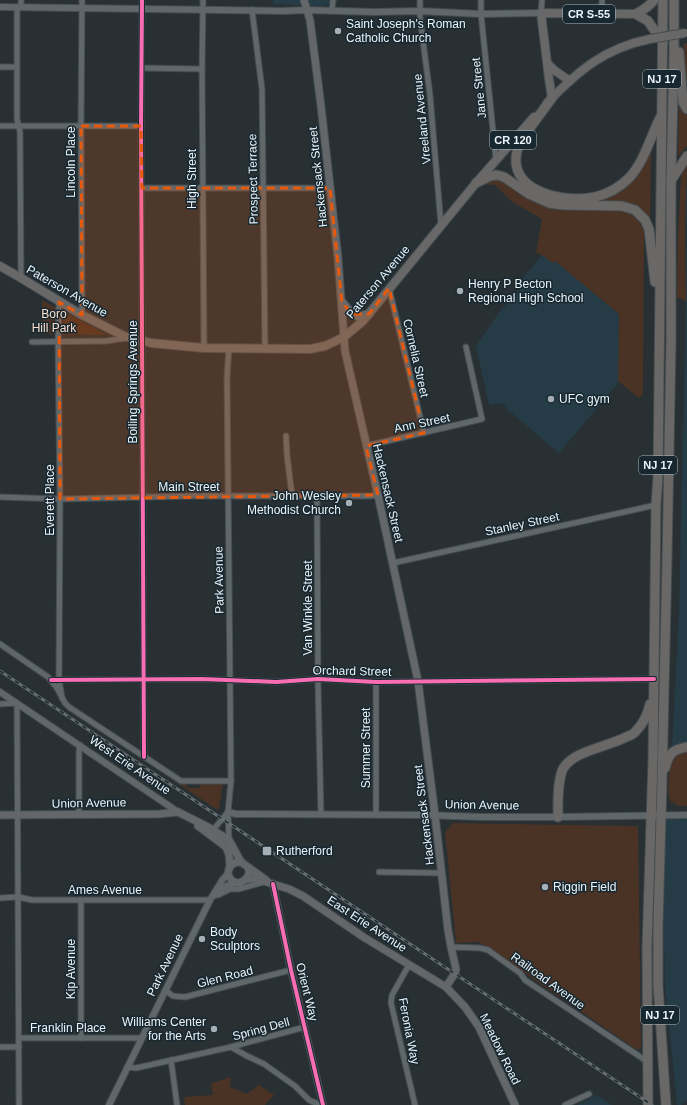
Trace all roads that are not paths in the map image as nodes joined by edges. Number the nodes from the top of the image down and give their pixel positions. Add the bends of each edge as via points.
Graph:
1 (21, 0) edge
2 (82, 0) edge
3 (142, 0) edge
4 (203, 0) edge
5 (304, 0) edge
6 (334, 0) edge
7 (420, 0) edge
8 (481, 0) edge
9 (542, 0) edge
10 (602, 0) edge
11 (654, 0) edge
12 (663, 0) edge
13 (674, 1) edge
14 (0, 7) edge
15 (19, 7) junction
16 (82, 8) junction
17 (142, 8) junction
18 (203, 9) junction
19 (252, 10) junction
20 (306, 10) junction
21 (332, 11) junction
22 (419, 11) junction
23 (541, 13) junction
24 (481, 14) junction
25 (602, 14) junction
26 (636, 14) junction
27 (686, 32) edge
28 (663, 43) junction
29 (548, 64) junction
30 (0, 67) edge
31 (16, 67) junction
32 (142, 68) junction
33 (202, 69) junction
34 (570, 81) junction
35 (552, 98) junction
36 (687, 109) edge
37 (662, 115) junction
38 (0, 126) edge
39 (18, 126) junction
40 (81, 126) junction
41 (141, 126) junction
42 (687, 156) edge
43 (496, 160) junction
44 (671, 180) junction
45 (476, 183) junction
46 (142, 188) junction
47 (202, 188) junction
48 (263, 188) junction
49 (330, 188) junction
50 (442, 225) junction
51 (0, 266) edge
52 (21, 278) junction
53 (389, 288) junction
54 (59, 302) junction
55 (342, 302) junction
56 (368, 314) junction
57 (82, 316) junction
58 (660, 318) junction
59 (344, 337) junction
60 (130, 338) junction
61 (143, 340) junction
62 (32, 342) dead end
63 (58, 342) junction
64 (466, 347) dead end
65 (204, 348) junction
66 (228, 348) junction
67 (265, 349) junction
68 (424, 433) junction
69 (286, 436) dead end
70 (366, 446) junction
71 (378, 495) junction
72 (228, 496) junction
73 (292, 496) junction
74 (318, 496) junction
75 (144, 497) junction
76 (0, 498) edge
77 (60, 499) junction
78 (656, 505) junction
79 (393, 563) junction
80 (0, 644) edge
81 (230, 679) junction
82 (318, 679) junction
83 (654, 679) junction
84 (51, 680) junction
85 (59, 680) junction
86 (143, 680) junction
87 (376, 682) junction
88 (418, 682) junction
89 (653, 691) junction
90 (0, 692) edge
91 (62, 698) junction
92 (17, 703) junction
93 (0, 704) edge
94 (80, 746) junction
95 (687, 747) edge
96 (144, 756) junction
97 (231, 781) junction
98 (662, 781) junction
99 (178, 812) junction
100 (228, 812) junction
101 (79, 814) junction
102 (0, 815) edge
103 (17, 815) junction
104 (321, 815) junction
105 (376, 815) junction
106 (435, 815) junction
107 (651, 815) junction
108 (687, 815) edge
109 (661, 816) junction
110 (558, 818) junction
111 (213, 830) junction
112 (227, 844) junction
113 (241, 862) junction
114 (230, 866) junction
115 (248, 867) junction
116 (379, 872) dead end
117 (441, 873) junction
118 (228, 874) junction
119 (246, 879) junction
120 (265, 882) junction
121 (236, 883) junction
122 (273, 884) junction
123 (18, 897) junction
124 (0, 898) edge
125 (212, 898) junction
126 (80, 900) junction
127 (450, 947) junction
128 (409, 965) junction
129 (291, 970) junction
130 (446, 987) junction
131 (165, 990) junction
132 (305, 1027) junction
133 (19, 1038) junction
134 (81, 1038) junction
135 (141, 1038) junction
136 (0, 1047) edge
137 (19, 1047) junction
138 (231, 1047) junction
139 (171, 1060) junction
140 (649, 1063) junction
141 (127, 1067) junction
142 (589, 1094) dead end
143 (19, 1105) edge
144 (109, 1105) edge
145 (177, 1105) edge
146 (320, 1105) edge
147 (323, 1105) edge
148 (415, 1105) edge
149 (515, 1105) edge
150 (565, 1105) edge
151 (648, 1105) edge
152 (666, 1105) edge

1 - 15 street
2 - 16 street, Lincoln Place
3 - 17 street, Boiling Springs Avenue
4 - 18 street, High Street
5 - 20 main road, Hackensack Street
6 - 21 street
7 - 22 street, Vreeland Avenue
8 - 24 street, Jane Street
9 - 23 street
10 - 25 street
11 - 26 highway via 645,10
12 - 28 highway, NJ 17
13 - 36 highway via 684,102
13 - 44 highway, NJ 17
14 - 15 street, CR S-55
15 - 16 street, CR S-55
15 - 31 street
16 - 17 street, CR S-55
16 - 40 street, Lincoln Place
17 - 18 street, CR S-55
17 - 32 street, Boiling Springs Avenue
18 - 19 street, CR S-55
18 - 33 street, High Street
19 - 20 street, CR S-55
19 - 48 street, Prospect Terrace via 262,89
20 - 21 street, CR S-55
20 - 49 main road, Hackensack Street via 310,20
21 - 22 street, CR S-55
22 - 24 street, CR S-55
22 - 50 street, Vreeland Avenue
23 - 24 street, CR S-55
23 - 25 main road, CR S-55
23 - 29 main road
24 - 43 street, Jane Street
25 - 26 main road, CR S-55
26 - 28 highway via 648,21
27 - 34 main road, Paterson Avenue, bridge via 629,44 586,66
28 - 37 highway, NJ 17
29 - 34 main road
29 - 35 main road
30 - 31 street
31 - 39 street
32 - 33 street
32 - 41 street, Boiling Springs Avenue
33 - 47 street, High Street
34 - 35 main road, Paterson Avenue
35 - 37 highway via 517,148 516,168 531,186 544,194 561,198 595,197 618,187 638,167
35 - 43 main road, Paterson Avenue / CR 120
37 - 58 highway, NJ 17
38 - 39 street
39 - 40 street
39 - 52 street
40 - 41 street
40 - 57 street, Lincoln Place
41 - 46 street, Boiling Springs Avenue
42 - 44 highway
43 - 45 main road, Paterson Avenue / CR 120
44 - 98 highway, NJ 17 via 671,343
45 - 50 main road, Paterson Avenue / CR 120
45 - 58 highway via 497,175 549,203 622,206 638,213 645,220 648,229
46 - 47 street
46 - 61 street, Boiling Springs Avenue
47 - 48 street
47 - 65 street, High Street
48 - 49 street
48 - 67 street, Prospect Terrace
49 - 55 main road, Hackensack Street
50 - 53 main road, Paterson Avenue / CR 120
51 - 52 main road, Paterson Avenue / CR 120
52 - 54 main road, Paterson Avenue / CR 120
53 - 56 main road, Paterson Avenue / CR 120
53 - 68 street, Cornelia Street
54 - 57 main road, Paterson Avenue / CR 120
54 - 63 street, Everett Place
55 - 56 main road via 353,314
55 - 59 main road, Hackensack Street
56 - 59 main road, Paterson Avenue / CR 120
57 - 60 main road, Paterson Avenue / CR 120
58 - 78 highway, NJ 17
59 - 67 main road, Paterson Avenue / CR 120 via 325,346 310,349
59 - 70 main road, Hackensack Street
60 - 61 main road, Paterson Avenue / CR 120
60 - 63 street
61 - 65 main road, Paterson Avenue / CR 120
61 - 75 street, Boiling Springs Avenue
62 - 63 street
63 - 77 street, Everett Place
64 - 68 street, Ann Street via 482,419
65 - 66 main road, Paterson Avenue / CR 120
66 - 67 main road, Paterson Avenue / CR 120
66 - 72 street, Park Avenue
68 - 70 street, Ann Street
69 - 73 street
70 - 71 main road, Hackensack Street
71 - 74 street, Main Street
71 - 79 main road, Hackensack Street
72 - 73 street, Main Street
72 - 75 street, Main Street
72 - 81 street, Park Avenue
73 - 74 street, Main Street
74 - 82 street, Van Winkle Street
75 - 77 street, Main Street
75 - 86 street, Boiling Springs Avenue
76 - 77 street, Main Street
77 - 85 street, Everett Place
78 - 79 street, Stanley Street
78 - 83 highway, NJ 17
79 - 88 main road, Hackensack Street
80 - 84 street
81 - 82 street, Orchard Street via 276,682
81 - 86 street, Orchard Street
81 - 97 street, Park Avenue
82 - 87 street, Orchard Street
82 - 104 street, Van Winkle Street
83 - 88 street, Orchard Street
83 - 89 highway, NJ 17
84 - 85 street, Orchard Street
84 - 91 street
85 - 86 street, Orchard Street
85 - 91 street, Everett Place
86 - 96 street, Boiling Springs Avenue
87 - 88 street, Orchard Street
87 - 105 street, Summer Street
88 - 106 main road, Hackensack Street
89 - 107 highway, NJ 17
89 - 110 highway via 648,713 636,732 619,741 584,752 572,759 562,770 558,788
90 - 92 street, West Erie Avenue
91 - 96 street via 69,707
92 - 93 street
92 - 94 street, West Erie Avenue
92 - 103 street
94 - 99 street, West Erie Avenue
94 - 101 street
95 - 98 highway via 672,752
96 - 97 street via 181,781
97 - 100 street, Park Avenue
98 - 109 highway, NJ 17
99 - 101 main road, Union Avenue
99 - 111 main road, West Erie Avenue
99 - 112 main road
100 - 104 street, Union Avenue
100 - 111 street
100 - 112 street, Park Avenue
101 - 103 main road, Union Avenue
102 - 103 main road, Union Avenue
103 - 123 street
104 - 105 street, Union Avenue
105 - 106 street, Union Avenue
106 - 110 street, Union Avenue
106 - 117 main road, Hackensack Street
107 - 109 street, Union Avenue
107 - 110 street, Union Avenue
107 - 140 highway, NJ 17
108 - 109 street, Union Avenue
109 - 152 highway, NJ 17 via 658,985
111 - 112 main road, West Erie Avenue
112 - 113 main road, West Erie Avenue
112 - 114 main road
113 - 114 main road
113 - 115 main road
114 - 118 main road
115 - 119 main road via 249,874
115 - 122 main road, East Erie Avenue
116 - 117 street
117 - 127 main road, Hackensack Street
118 - 121 main road
118 - 125 street, Park Avenue
119 - 120 main road, East Erie Avenue
119 - 121 main road
120 - 122 main road, East Erie Avenue
120 - 125 street via 230,889
121 - 125 street, Park Avenue via 226,886
122 - 128 main road, East Erie Avenue via 303,896
122 - 129 street, Orient Way
123 - 124 street, Ames Avenue
123 - 126 street, Ames Avenue via 32,900
123 - 133 street
125 - 126 street, Ames Avenue
125 - 131 street, Park Avenue
126 - 134 street, Kip Avenue
127 - 130 main road, Hackensack Street via 456,969
127 - 140 street, Railroad Avenue via 488,950 520,972 525,980
128 - 130 main road, East Erie Avenue
128 - 148 street, Feronia Way via 392,995 391,1003
129 - 131 street, Glen Road via 185,997 172,996
129 - 132 street, Orient Way
130 - 149 main road, Meadow Road via 479,1027
131 - 135 street, Park Avenue
132 - 138 street, Spring Dell
132 - 147 street, Orient Way
133 - 134 street, Franklin Place
133 - 137 street
134 - 135 street, Franklin Place
135 - 141 street, Park Avenue
136 - 137 street, Franklin Place
137 - 143 street
138 - 139 street, Spring Dell
138 - 146 street via 264,1064 295,1086 309,1100
139 - 141 street, Spring Dell via 136,1068
139 - 145 street
140 - 151 highway, NJ 17
141 - 144 street, Park Avenue
142 - 150 street

